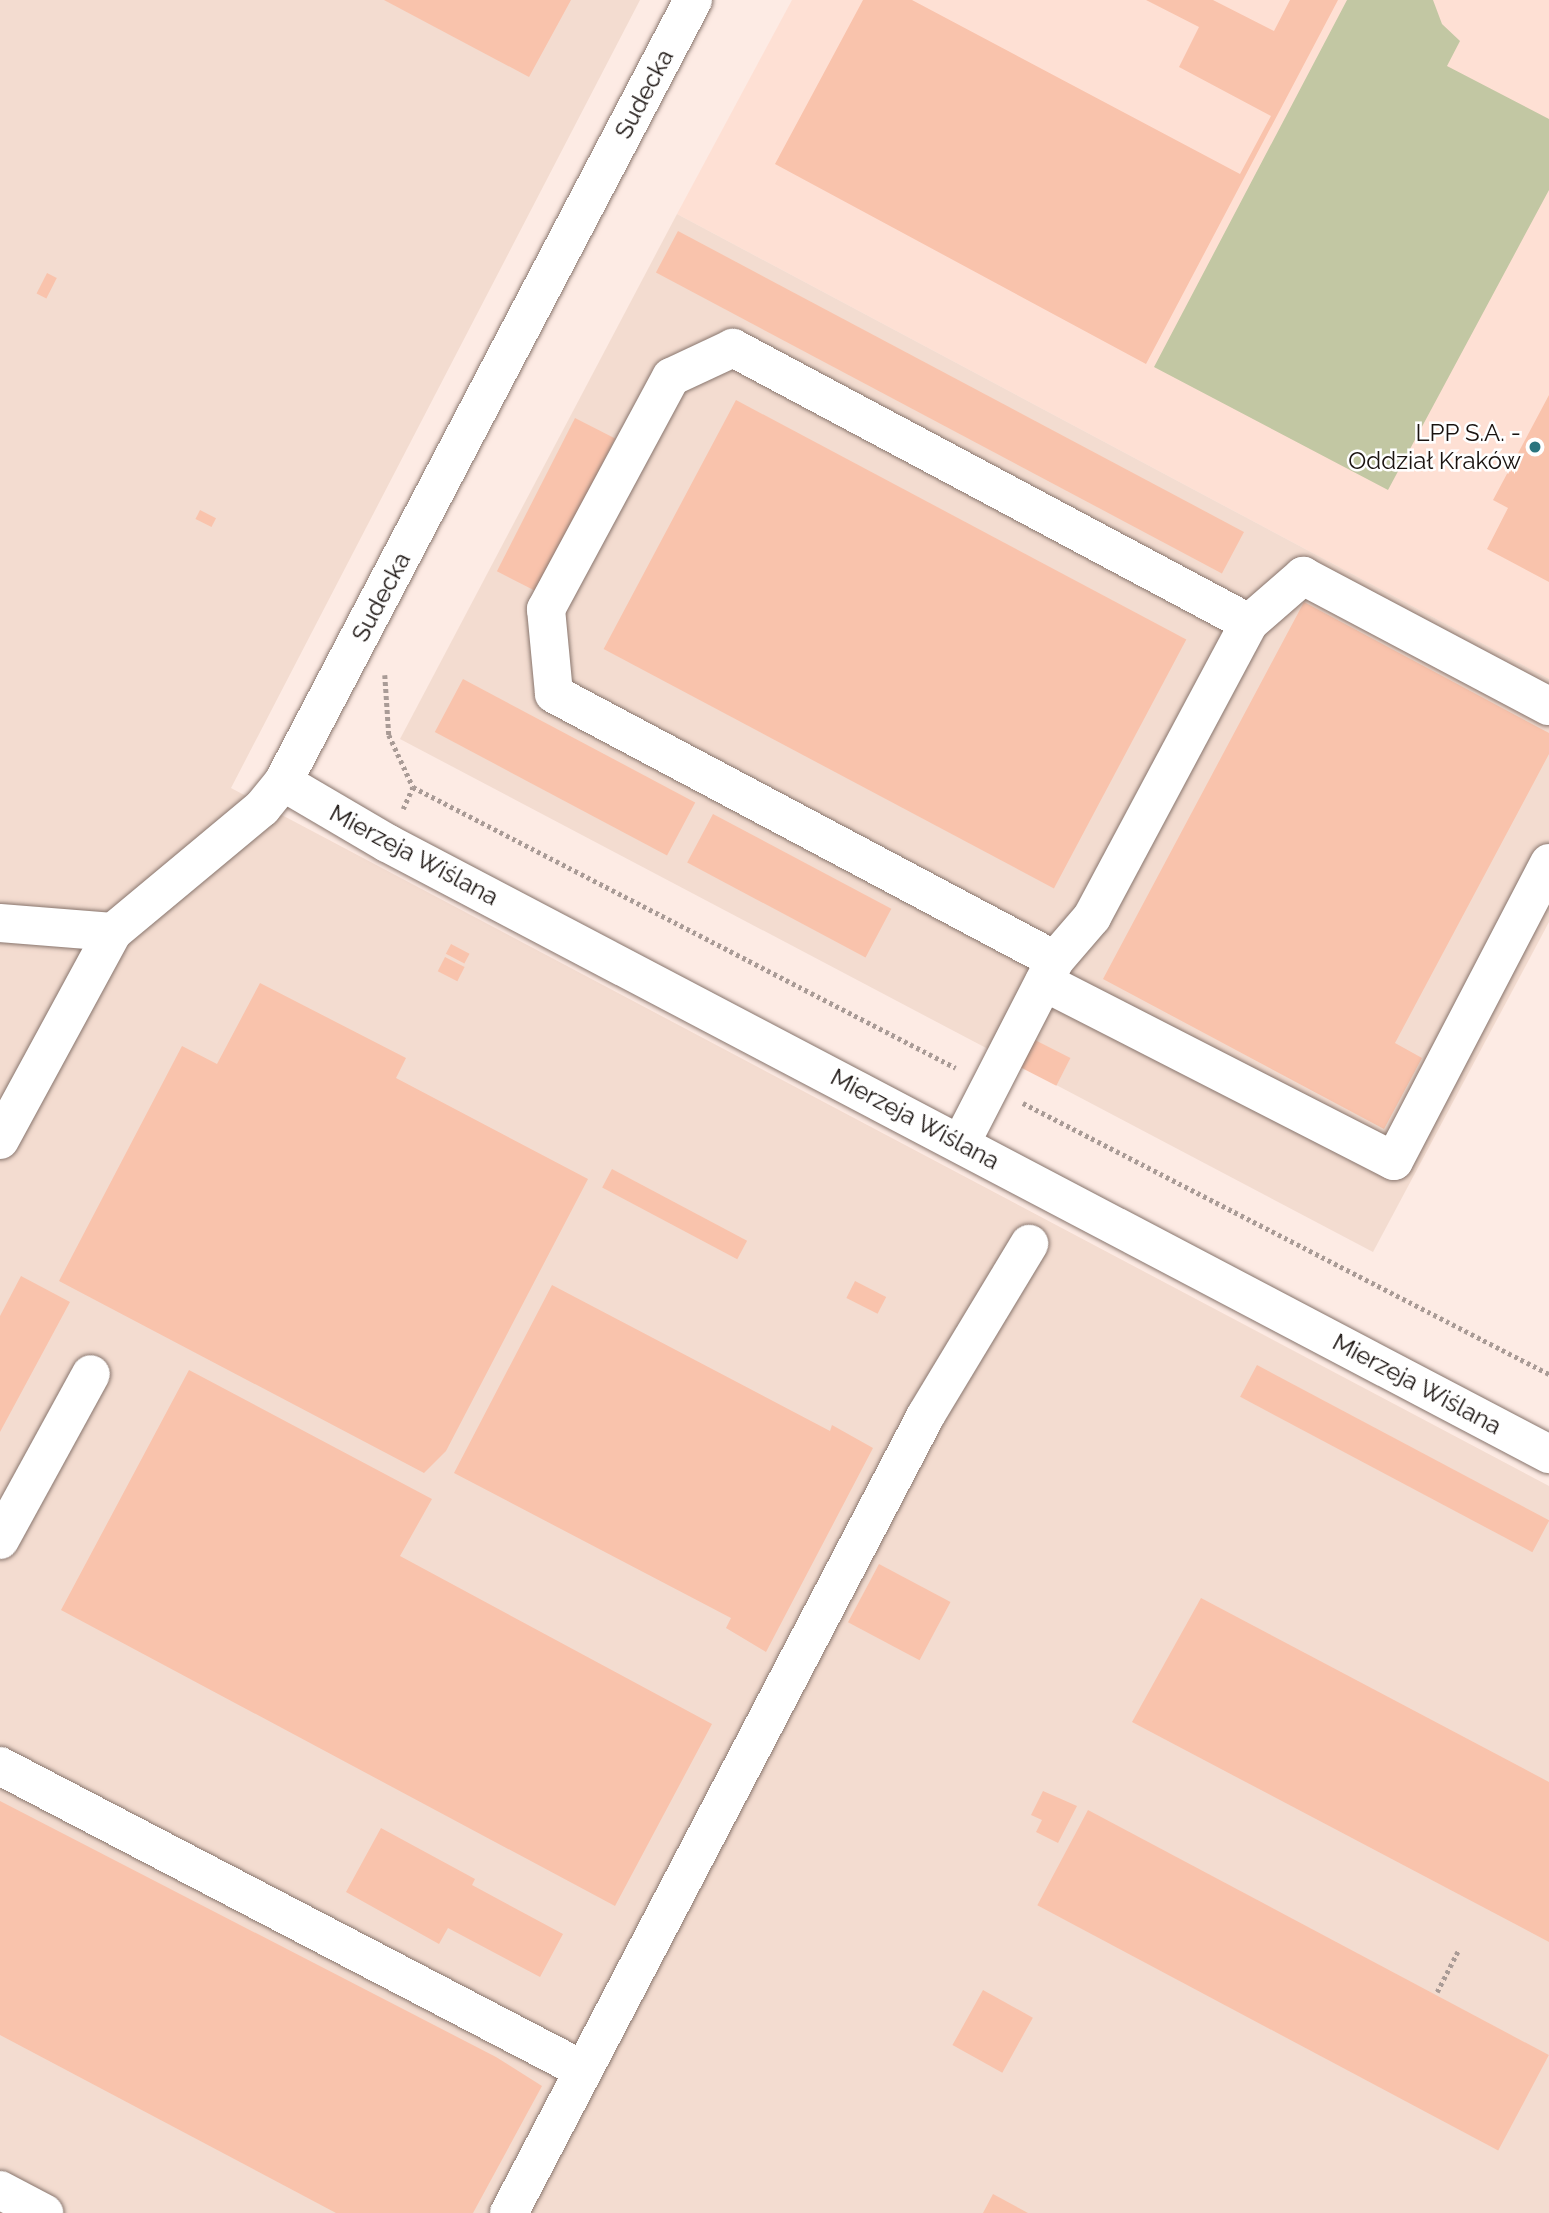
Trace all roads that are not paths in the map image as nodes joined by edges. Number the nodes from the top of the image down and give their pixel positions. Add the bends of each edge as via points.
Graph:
1 (693, 0) edge
2 (1249, 623) junction
3 (1549, 706) edge
4 (282, 782) junction
5 (1549, 863) edge
6 (0, 923) edge
7 (113, 932) junction
8 (1049, 971) junction
9 (0, 1140) edge
10 (961, 1143) junction
11 (1030, 1244) dead end
12 (91, 1374) dead end
13 (1549, 1454) edge
14 (0, 1540) edge
15 (0, 1766) edge
16 (583, 2070) junction
17 (0, 2190) edge
18 (44, 2213) edge
19 (509, 2213) edge

1 - 4 street, Sudecka
2 - 3 street via 1303,576
2 - 8 street via 1092,917
2 - 8 street via 733,348 671,377 546,609 554,694
4 - 7 street, Sudecka via 262,808
4 - 10 street, Mierzeja Wiślana via 387,843
5 - 8 street via 1394,1161
6 - 7 street
7 - 9 street, Sudecka
8 - 10 street
10 - 13 street, Mierzeja Wiślana
11 - 16 street via 926,1415
12 - 14 street
15 - 16 street
16 - 19 street
17 - 18 street

